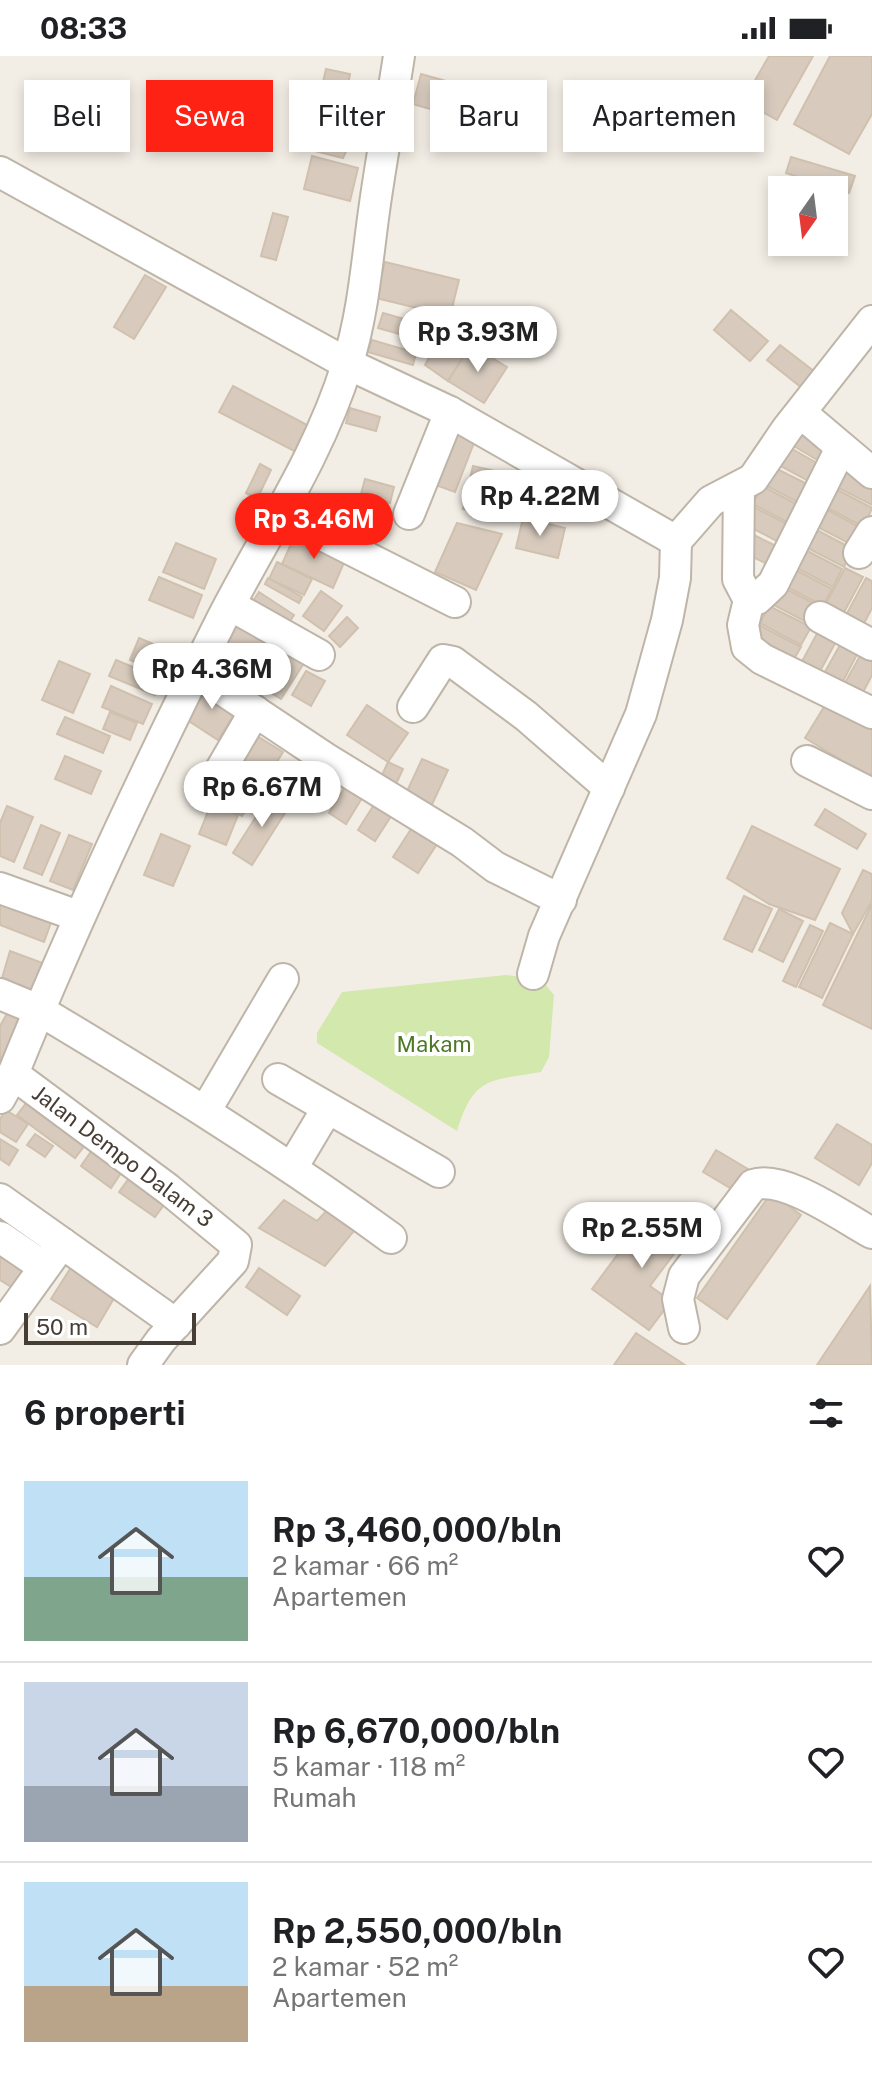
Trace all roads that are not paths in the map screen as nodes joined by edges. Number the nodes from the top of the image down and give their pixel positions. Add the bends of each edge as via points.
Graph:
1 (399, 56) edge
2 (0, 172) edge
3 (872, 321) edge
4 (348, 364) junction
5 (450, 412) junction
6 (801, 413) junction
7 (836, 458) dead end
8 (872, 473) edge
9 (739, 487) junction
10 (281, 514) junction
11 (409, 514) dead end
12 (676, 541) junction
13 (749, 600) junction
14 (455, 602) dead end
15 (230, 605) junction
16 (820, 617) dead end
17 (872, 645) edge
18 (319, 655) dead end
19 (196, 672) junction
20 (413, 707) dead end
21 (255, 711) junction
22 (872, 713) edge
23 (807, 761) dead end
24 (609, 788) junction
25 (872, 794) edge
26 (206, 795) dead end
27 (0, 888) edge
28 (561, 900) junction
29 (67, 912) dead end
30 (533, 974) dead end
31 (283, 979) dead end
32 (0, 994) edge
33 (34, 1008) junction
34 (278, 1079) dead end
35 (6, 1086) edge
36 (327, 1109) junction
37 (206, 1110) junction
38 (293, 1166) junction
39 (439, 1172) dead end
40 (0, 1199) edge
41 (872, 1233) edge
42 (0, 1237) edge
43 (391, 1238) dead end
44 (62, 1243) junction
45 (44, 1267) junction
46 (176, 1324) junction
47 (684, 1328) dead end
48 (0, 1329) edge
49 (143, 1365) edge

1 - 4 street
2 - 4 street
3 - 6 street
4 - 5 street
4 - 10 street
5 - 11 street
5 - 12 street
6 - 8 street
6 - 9 street via 765,465
7 - 13 street via 773,584
9 - 12 street via 711,501
9 - 13 street via 738,579
10 - 14 street
10 - 15 street
12 - 24 street via 670,606 641,714
13 - 22 street via 743,637 755,655
15 - 18 street
15 - 19 street
16 - 17 street
19 - 21 street
19 - 33 street
20 - 24 street via 443,660 453,662
21 - 26 street
21 - 28 street via 495,867
23 - 25 street
24 - 28 street
27 - 29 street
28 - 30 street
31 - 37 street
32 - 33 street
33 - 35 street
33 - 37 street
34 - 36 street
35 - 46 street, Jalan Dempo Dalam 3 via 233,1239 233,1261
36 - 38 street
36 - 39 street
37 - 38 street
38 - 43 street
40 - 44 street
41 - 47 street via 786,1186 753,1185 684,1276 678,1299
42 - 45 street
44 - 45 street
44 - 46 street
45 - 48 street
46 - 49 street

